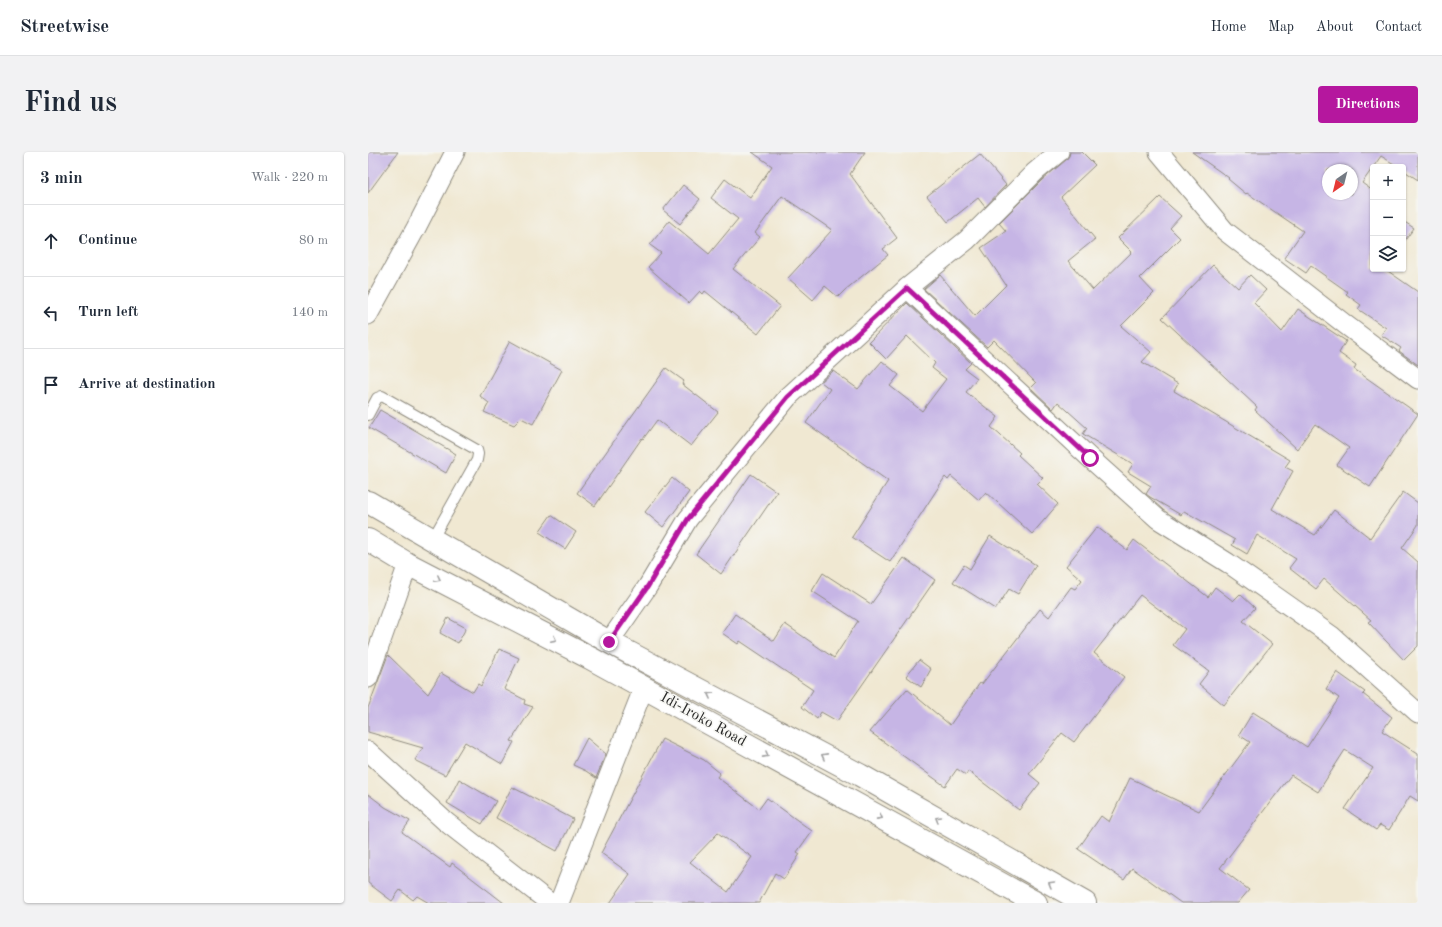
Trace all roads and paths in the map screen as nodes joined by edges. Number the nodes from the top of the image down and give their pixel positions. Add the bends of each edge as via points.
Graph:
1 (455, 152) edge
2 (1059, 152) edge
3 (1159, 152) edge
4 (907, 288) junction
5 (368, 315) edge
6 (1418, 379) edge
7 (368, 415) edge
8 (368, 502) edge
9 (368, 540) edge
10 (432, 540) junction
11 (408, 564) junction
12 (609, 642) junction
13 (368, 678) edge
14 (644, 687) junction
15 (1418, 713) edge
16 (368, 751) edge
17 (550, 903) edge
18 (559, 903) edge
19 (1036, 903) edge
20 (1085, 903) edge

1 - 5 street
2 - 4 street via 966,240
3 - 6 street via 1225,231
4 - 12 street via 788,397 688,519 648,586
4 - 15 street via 1158,518 1228,563 1332,636
7 - 10 lane via 377,398 382,396 477,450 477,460
8 - 10 highway
9 - 11 highway, Idi-Iroko Road
10 - 12 highway
11 - 13 street
11 -> 14 highway, Idi-Iroko Road
20 -> 12 highway via 860,775
14 - 18 street
14 -> 19 highway, Idi-Iroko Road
16 - 17 street via 446,822

